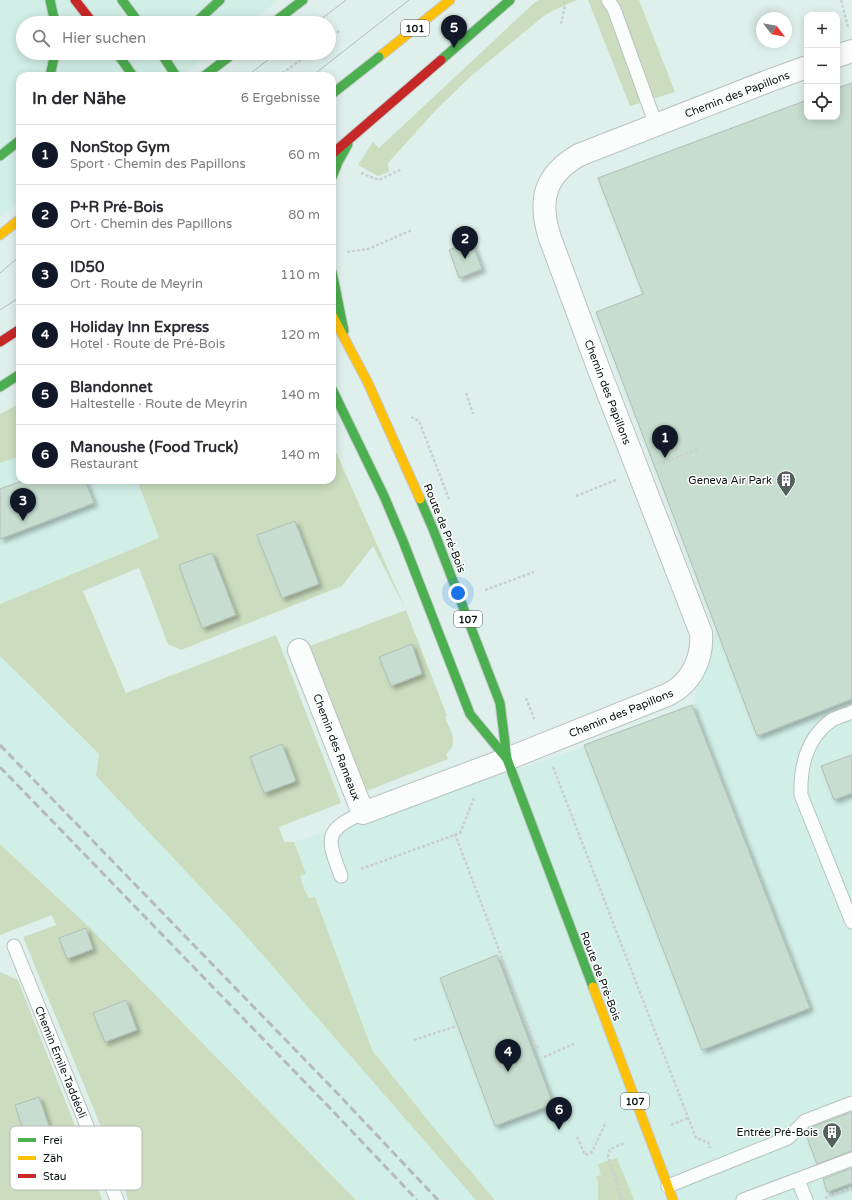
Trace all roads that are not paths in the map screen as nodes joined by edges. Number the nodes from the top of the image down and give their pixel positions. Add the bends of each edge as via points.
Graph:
1 (50, 0) edge
2 (75, 0) edge
3 (122, 0) edge
4 (220, 0) edge
5 (303, 0) edge
6 (450, 0) edge
7 (510, 0) edge
8 (608, 0) edge
9 (53, 16) edge
10 (88, 16) edge
11 (134, 16) edge
12 (203, 16) edge
13 (282, 16) edge
14 (852, 51) edge
15 (840, 55) edge
16 (53, 60) edge
17 (122, 60) edge
18 (166, 60) edge
19 (171, 60) edge
20 (225, 60) edge
21 (169, 65) junction
22 (804, 68) edge
23 (51, 72) edge
24 (130, 72) edge
25 (168, 72) edge
26 (173, 72) edge
27 (209, 72) edge
28 (336, 91) edge
29 (656, 125) junction
30 (352, 138) junction
31 (16, 143) edge
32 (336, 151) edge
33 (0, 156) edge
34 (336, 167) edge
35 (16, 222) edge
36 (0, 235) edge
37 (336, 291) edge
38 (336, 322) edge
39 (16, 332) edge
40 (346, 340) junction
41 (0, 342) edge
42 (16, 377) edge
43 (0, 387) edge
44 (336, 397) edge
45 (299, 650) dead end
46 (852, 712) edge
47 (507, 759) junction
48 (363, 813) junction
49 (341, 876) road end
50 (852, 922) edge
51 (14, 946) dead end
52 (852, 1103) edge
53 (87, 1126) edge
54 (852, 1159) edge
55 (798, 1180) junction
56 (668, 1186) junction
57 (113, 1190) edge
58 (117, 1200) edge
59 (673, 1200) edge
60 (743, 1200) edge
61 (806, 1200) edge

1 - 9 main road
2 - 10 main road
3 - 11 main road
4 - 12 main road
5 - 13 main road
6 - 28 main road, 101, bridge
7 - 30 main road
8 - 29 lane via 614,9
14 - 15 street
16 - 23 main road
17 - 24 main road
18 - 21 main road
19 - 21 main road
20 - 27 main road
21 - 25 main road
21 - 26 main road
22 - 29 street, Chemin des Papillons
29 - 47 street, Chemin des Papillons via 570,160 553,177 544,211 550,238 698,624 701,649 691,676 675,692
30 - 32 main road
30 - 34 main road
31 - 33 main road
35 - 36 main road
37 - 40 main road
38 - 40 main road, Route de Pré-Bois / 107
39 - 41 main road
40 - 47 main road, Route de Pré-Bois / 107 via 370,387 436,536 500,703
42 - 43 main road
44 - 47 main road, Route de Pré-Bois / 107 via 390,509 470,714
45 - 48 street, Chemin des Rameaux
46 - 50 lane via 832,720 818,734 804,760 800,780 801,795
47 - 48 street, Chemin des Rameaux
47 - 56 main road, Route de Pré-Bois / 107
48 - 49 lane via 338,825 333,833 331,848
51 - 53 lane, Chemin Emile-Taddéoli
52 - 56 lane via 805,1121 788,1138
54 - 55 lane
55 - 60 lane
55 - 61 lane
56 - 59 main road, Route de Pré-Bois / 107
57 - 58 lane, Chemin Emile-Taddéoli

